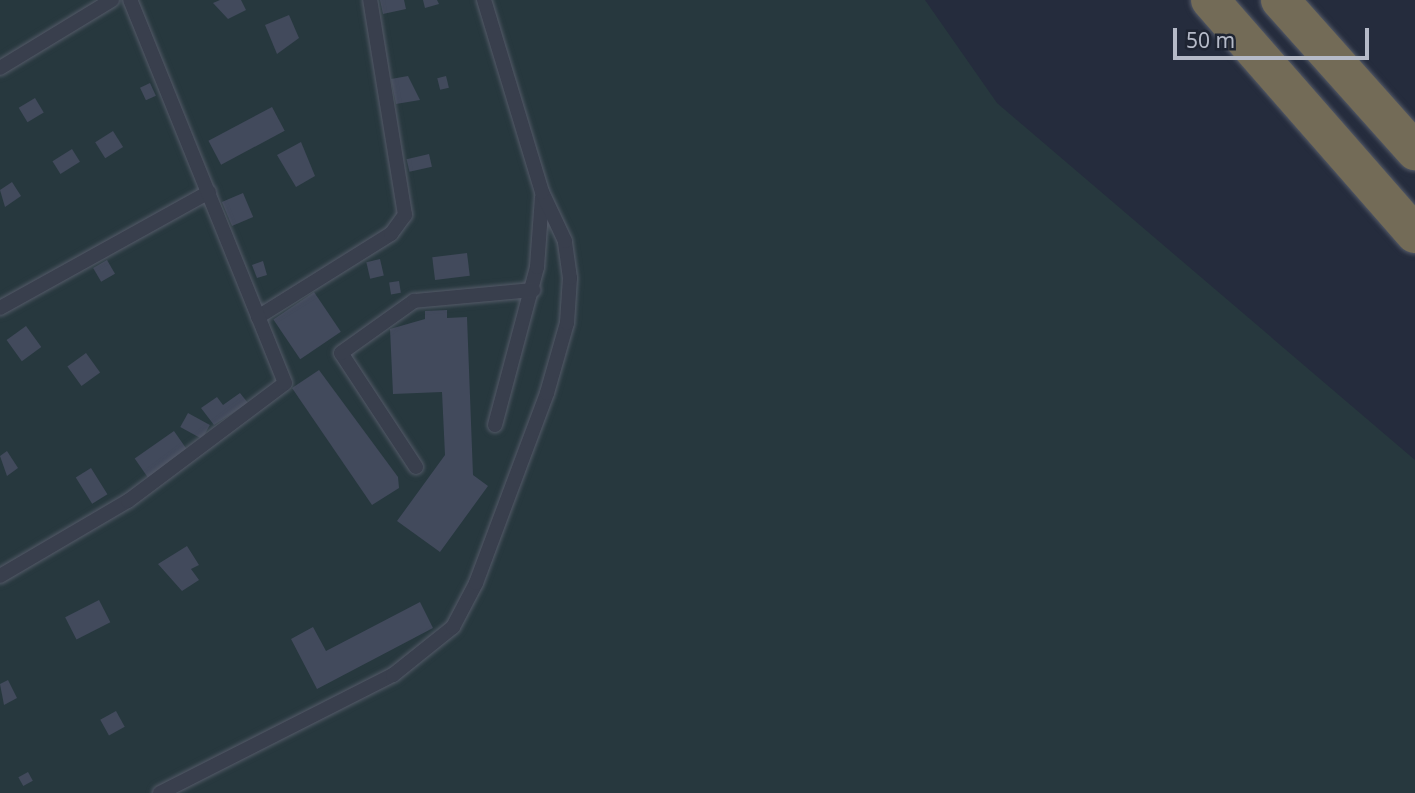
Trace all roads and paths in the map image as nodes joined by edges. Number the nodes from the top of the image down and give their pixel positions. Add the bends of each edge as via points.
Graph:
1 (112, 0) edge
2 (130, 0) edge
3 (370, 0) edge
4 (484, 0) edge
5 (1210, 0) edge
6 (1280, 0) edge
7 (0, 68) edge
8 (1415, 151) edge
9 (209, 192) junction
10 (542, 192) junction
11 (1415, 234) edge
12 (533, 290) junction
13 (0, 307) edge
14 (258, 317) junction
15 (495, 425) dead end
16 (416, 467) dead end
17 (0, 576) edge
18 (160, 793) edge

1 - 7 lane
2 - 9 lane
3 - 14 lane via 405,215 391,233
4 - 10 lane
5 - 11 highway
6 - 8 highway
9 - 13 lane
9 - 14 lane
10 - 12 lane
10 - 18 lane via 565,241 567,323 509,499 453,627 393,675
12 - 15 lane
12 - 16 lane via 414,301 341,353
14 - 17 lane via 285,383 128,501

